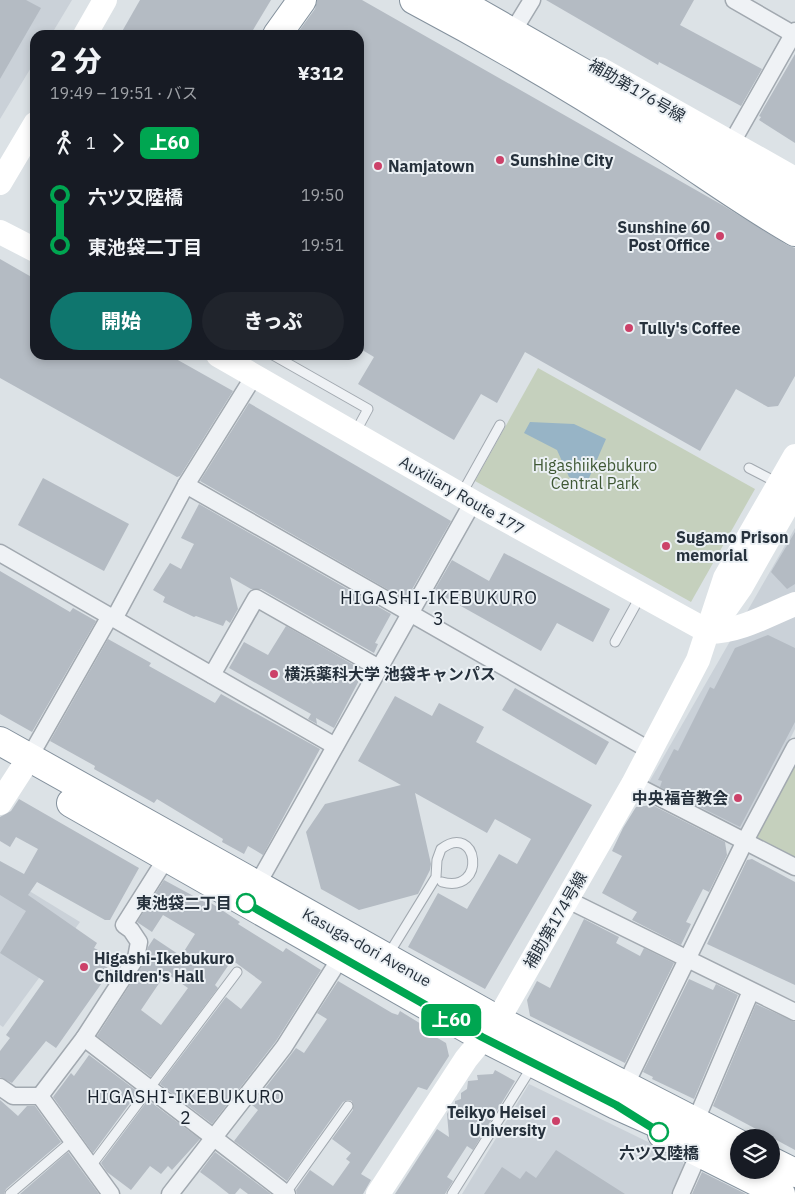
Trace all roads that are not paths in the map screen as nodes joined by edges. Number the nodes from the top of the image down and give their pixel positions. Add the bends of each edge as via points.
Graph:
1 (105, 0) edge
2 (414, 0) edge
3 (432, 0) edge
4 (532, 0) edge
5 (734, 0) edge
6 (292, 1) edge
7 (465, 1) edge
8 (518, 23) junction
9 (88, 30) edge
10 (266, 30) edge
11 (279, 30) edge
12 (794, 33) edge
13 (480, 35) junction
14 (608, 87) junction
15 (30, 132) edge
16 (731, 144) junction
17 (795, 179) edge
18 (0, 183) edge
19 (795, 189) edge
20 (793, 222) edge
21 (0, 232) edge
22 (30, 247) edge
23 (227, 360) edge
24 (282, 360) edge
25 (254, 376) junction
26 (500, 425) dead end
27 (354, 434) junction
28 (795, 456) edge
29 (750, 468) dead end
30 (186, 485) junction
31 (787, 488) edge
32 (467, 498) junction
33 (0, 553) edge
34 (641, 595) junction
35 (795, 604) edge
36 (410, 614) junction
37 (112, 618) junction
38 (709, 632) junction
39 (615, 642) dead end
40 (379, 668) junction
41 (212, 675) junction
42 (0, 742) edge
43 (335, 746) junction
44 (795, 748) edge
45 (651, 751) junction
46 (16, 765) edge
47 (633, 784) junction
48 (0, 803) edge
49 (745, 841) junction
50 (166, 858) junction
51 (795, 867) edge
52 (442, 882) dead end
53 (257, 885) junction
54 (566, 898) junction
55 (341, 957) junction
56 (387, 957) junction
57 (688, 959) junction
58 (236, 972) dead end
59 (751, 991) junction
60 (795, 1012) edge
61 (490, 1028) junction
62 (84, 1038) junction
63 (534, 1063) junction
64 (0, 1087) edge
65 (150, 1088) junction
66 (621, 1095) junction
67 (40, 1096) junction
68 (348, 1106) dead end
69 (699, 1113) junction
70 (730, 1129) edge
71 (214, 1138) junction
72 (730, 1140) edge
73 (72, 1141) junction
74 (700, 1153) junction
75 (780, 1154) edge
76 (730, 1156) edge
77 (795, 1162) edge
78 (91, 1166) junction
79 (780, 1166) edge
80 (795, 1173) edge
81 (776, 1179) edge
82 (795, 1188) edge
83 (10, 1194) edge
84 (111, 1194) edge
85 (170, 1194) edge
86 (286, 1194) edge
87 (378, 1194) edge
88 (452, 1194) edge
89 (681, 1194) edge
90 (781, 1194) edge

1 - 9 street
2 - 13 highway
3 - 13 lane
4 - 8 street
5 - 12 street
6 - 10 highway
6 - 11 highway
7 - 8 street, 補助第176号線
7 - 14 highway
8 - 16 street, 補助第176号線
12 - 16 street
13 - 20 highway via 652,139 746,204
14 - 19 highway via 632,94
14 - 20 highway
15 - 18 street
16 - 17 street, 補助第176号線
21 - 22 street
23 - 25 street, Auxiliary Route 177
24 - 27 lane via 368,409
25 - 27 street, Auxiliary Route 177
25 - 30 street
26 - 32 lane
27 - 32 street, Auxiliary Route 177
28 - 31 street, 補助第174号線
29 - 31 lane
30 - 36 street
30 - 37 street
31 - 38 street, 補助第174号線 via 725,578
32 - 34 street, Auxiliary Route 177
32 - 36 street
33 - 37 street
34 - 38 street, Auxiliary Route 177
34 - 39 lane
35 - 38 street via 740,627
36 - 40 street
36 - 45 street
37 - 41 street
37 - 46 street
38 - 45 street, 補助第174号線
40 - 41 street via 256,598
40 - 43 street
41 - 43 street
42 - 46 highway, Kasuga-dori Avenue
43 - 53 street
44 - 49 street
45 - 47 street, 補助第174号線
46 - 48 street
46 - 50 highway, Kasuga-dori Avenue
46 - 53 highway, Kasuga-dori Avenue
47 - 49 street
47 - 54 street, 補助第174号線
49 - 51 street
49 - 57 street
50 - 55 highway, Kasuga-dori Avenue
50 - 62 street via 124,925 139,942 136,958
52 - 56 lane via 459,882 470,874 474,858 466,846 454,843 441,849 436,877
53 - 56 highway, Kasuga-dori Avenue
54 - 57 street
54 - 61 street, 補助第174号線
55 - 61 highway, Kasuga-dori Avenue
55 - 71 street via 284,1047
56 - 61 highway, Kasuga-dori Avenue
57 - 59 street
57 - 66 street
58 - 65 lane
59 - 60 street
59 - 69 street
61 - 63 highway, Kasuga-dori Avenue
61 - 66 highway, Kasuga-dori Avenue
61 - 87 street, 補助第174号線
62 - 65 street
62 - 67 street
63 - 66 highway, Kasuga-dori Avenue
63 - 88 lane
64 - 67 street via 13,1096
65 - 71 street
65 - 78 lane
66 - 69 highway
66 - 72 highway, Kasuga-dori Avenue
66 - 74 highway via 659,1132
66 - 76 highway, Kasuga-dori Avenue
67 - 73 street
68 - 86 lane
69 - 70 highway
71 - 85 street
71 - 86 street
73 - 78 street
73 - 83 lane
74 - 89 street
74 - 90 highway
75 - 77 highway
78 - 84 street
79 - 80 highway
81 - 82 highway

